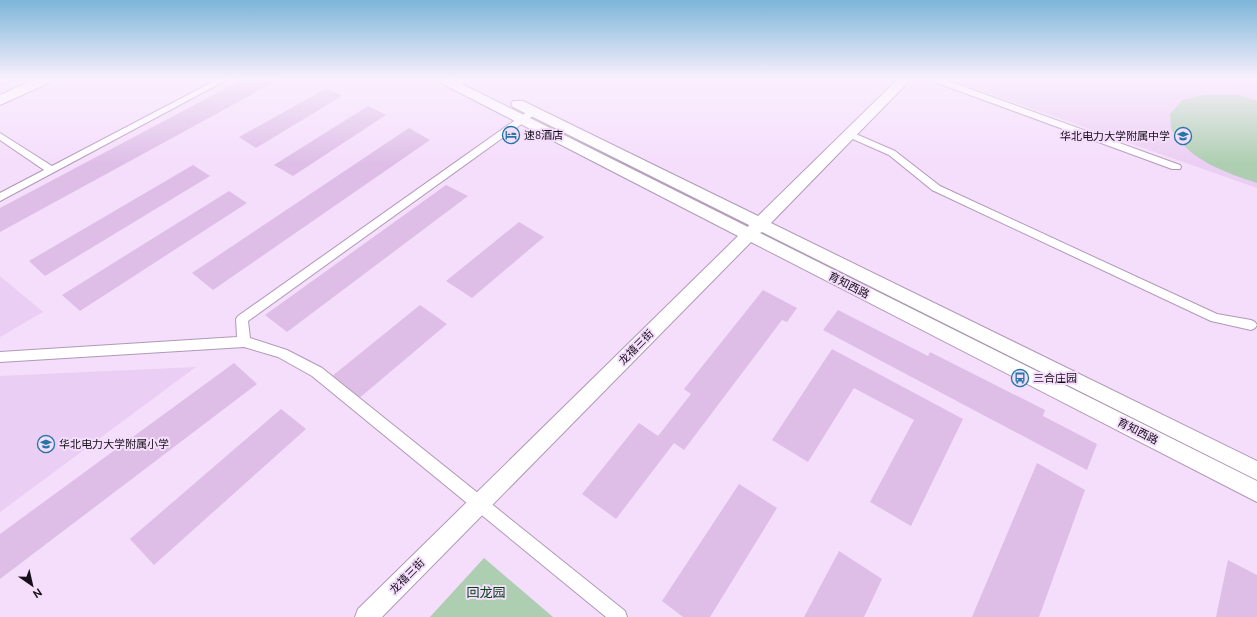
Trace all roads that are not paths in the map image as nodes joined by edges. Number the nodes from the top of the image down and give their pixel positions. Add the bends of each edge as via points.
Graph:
1 (171, 107) edge
2 (513, 107) edge
3 (877, 107) edge
4 (1011, 107) edge
5 (528, 115) junction
6 (849, 134) junction
7 (0, 136) edge
8 (1176, 167) dead end
9 (51, 170) junction
10 (0, 197) edge
11 (754, 229) junction
12 (1251, 325) dead end
13 (244, 342) junction
14 (0, 357) edge
15 (1257, 471) edge
16 (1257, 492) edge
17 (479, 504) junction
18 (366, 617) edge
19 (619, 617) edge

1 - 9 street
2 - 5 street, 育知西路
3 - 6 street, 龙禧三街
4 - 8 street
5 - 11 street, 育知西路
5 - 13 street via 242,319
6 - 11 street, 龙禧三街
6 - 12 street via 892,153 936,188 1215,318
7 - 9 street
9 - 10 street
11 - 15 street, 育知西路
11 - 16 street, 育知西路
11 - 17 street, 龙禧三街
13 - 14 street
13 - 17 street via 273,349 297,359 317,372
17 - 18 street, 龙禧三街
17 - 19 street

